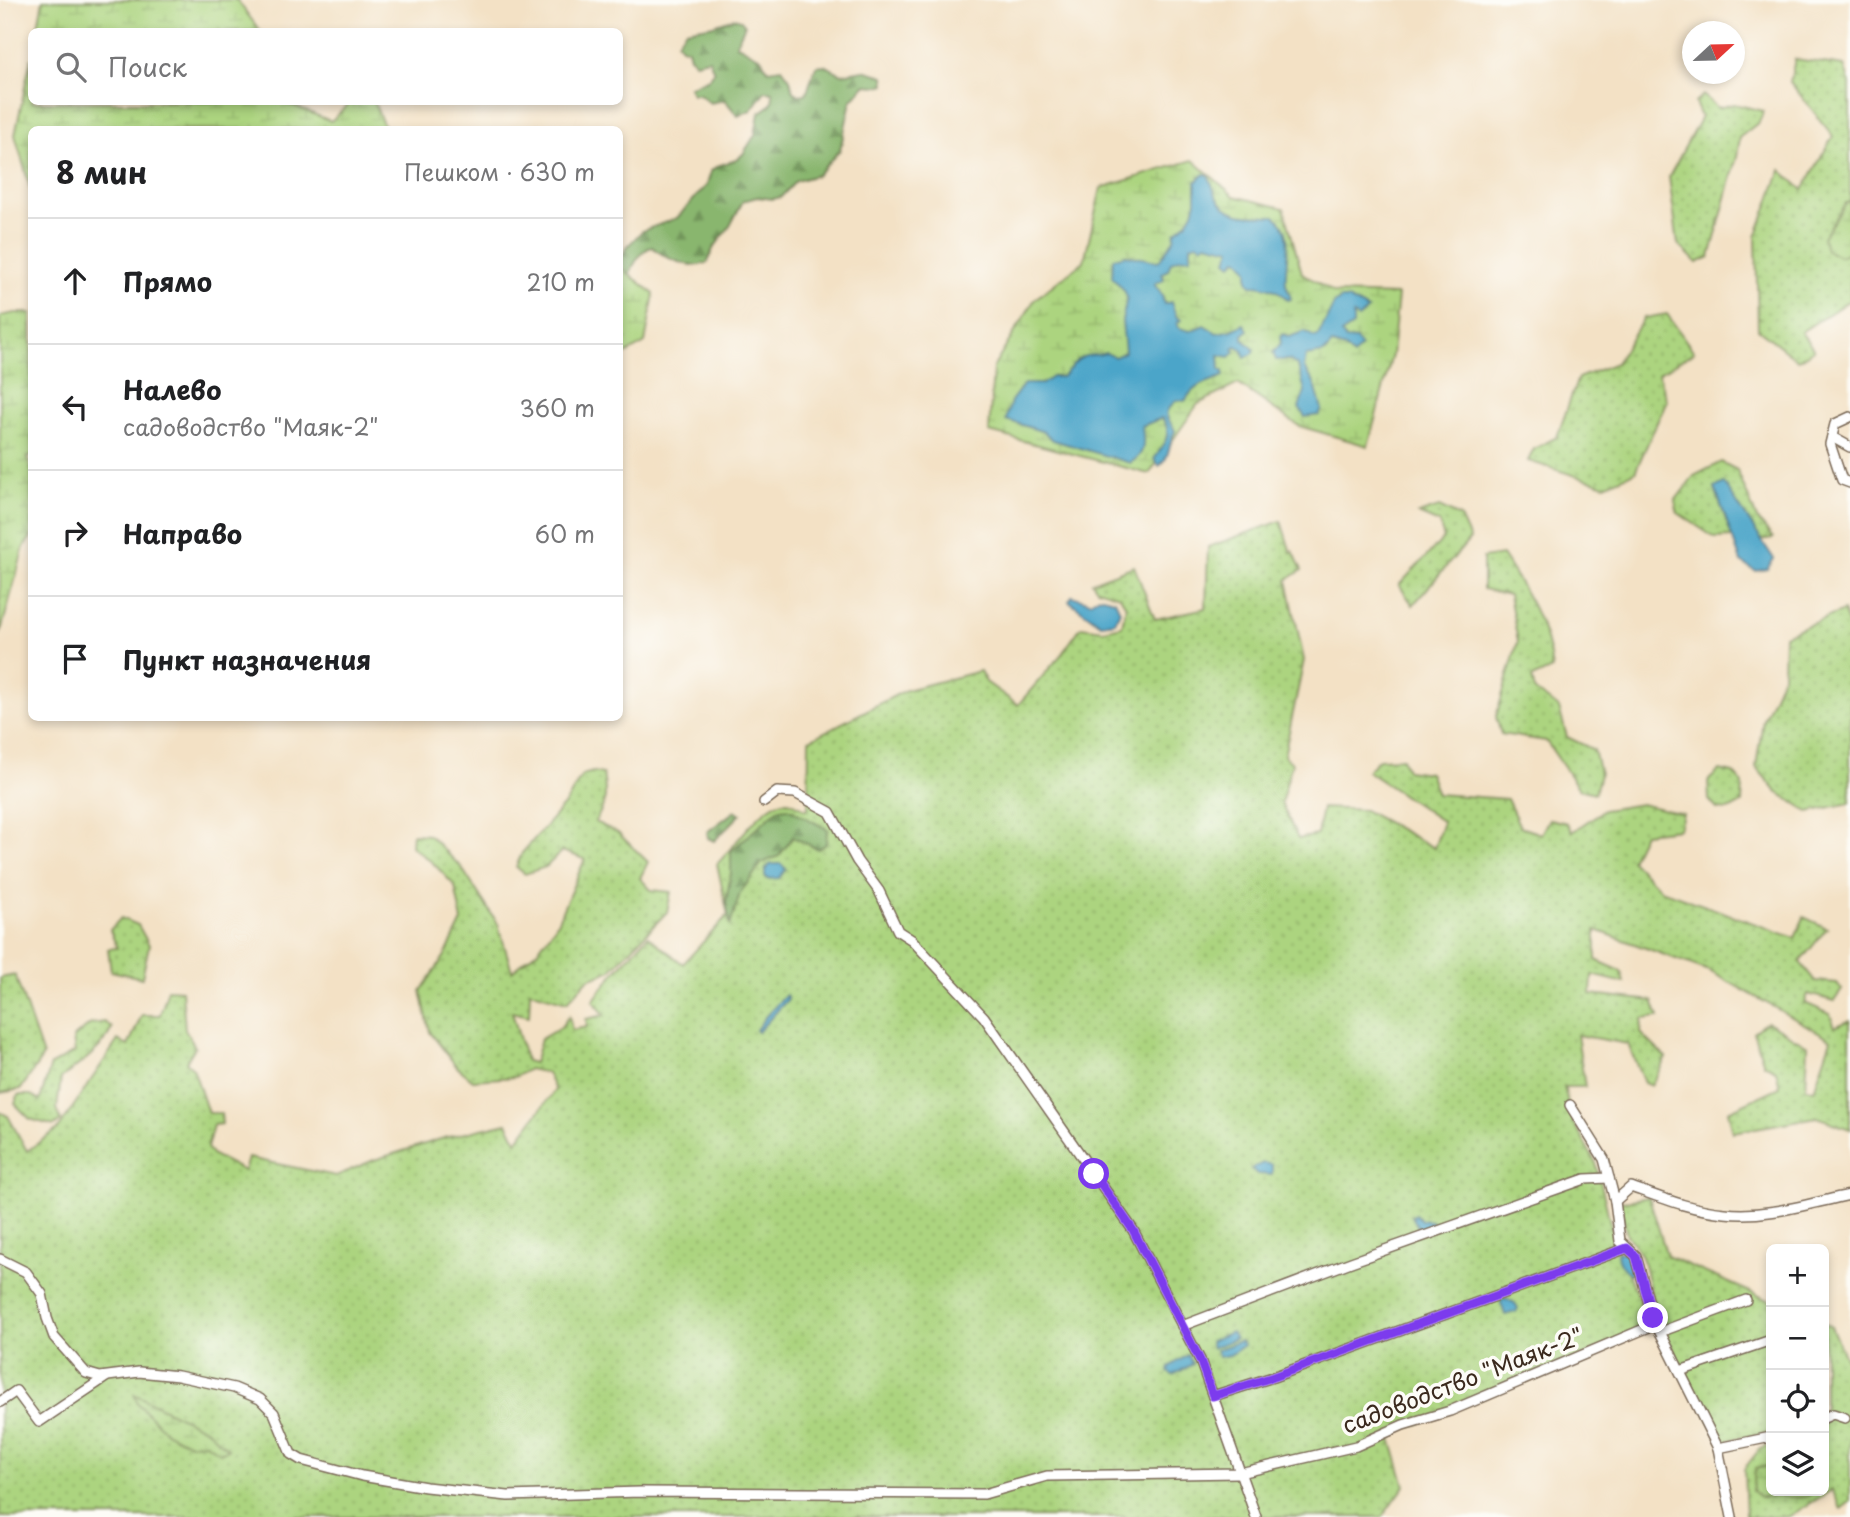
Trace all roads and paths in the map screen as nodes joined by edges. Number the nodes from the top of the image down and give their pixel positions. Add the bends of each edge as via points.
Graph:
1 (1850, 417) edge
2 (1832, 437) junction
3 (1850, 447) edge
4 (1846, 482) edge
5 (764, 802) dead end
6 (1570, 1105) dead end
7 (1609, 1178) junction
8 (1850, 1195) edge
9 (1615, 1201) junction
10 (1627, 1248) junction
11 (0, 1259) edge
12 (1746, 1300) dead end
13 (1182, 1326) junction
14 (1658, 1328) junction
15 (1766, 1342) edge
16 (1680, 1371) junction
17 (109, 1376) junction
18 (1213, 1396) junction
19 (1, 1399) edge
20 (1829, 1416) edge
21 (1845, 1418) dead end
22 (1766, 1438) edge
23 (1718, 1448) junction
24 (1240, 1473) junction
25 (1256, 1517) edge
26 (1732, 1517) edge

1 - 2 street via 1835,424
2 - 3 street
2 - 4 street via 1830,444
5 - 13 street via 777,792 795,793 830,812 898,931 912,940 984,1017 1133,1230
6 - 7 street via 1604,1159
7 - 9 street
7 - 13 street via 1585,1179 1559,1188
8 - 9 street via 1760,1213 1727,1214 1675,1203 1631,1186
9 - 10 street via 1620,1241
10 - 14 street via 1636,1256
10 - 18 street
11 - 17 street via 26,1272 42,1294 54,1337 86,1373
12 - 14 street, садоводство "Маяк-2"
13 - 18 street
14 - 16 street
14 - 24 street, садоводство "Маяк-2" via 1356,1446
15 - 16 street
16 - 23 street
17 - 19 street via 39,1422 16,1391
17 - 24 street, садоводство "Маяк-2" via 139,1372 178,1376 234,1388 260,1399 274,1413 291,1454 301,1460 362,1476 508,1496 984,1494 1047,1476
18 - 24 street
20 - 21 street
22 - 23 street
23 - 26 street
24 - 25 street

